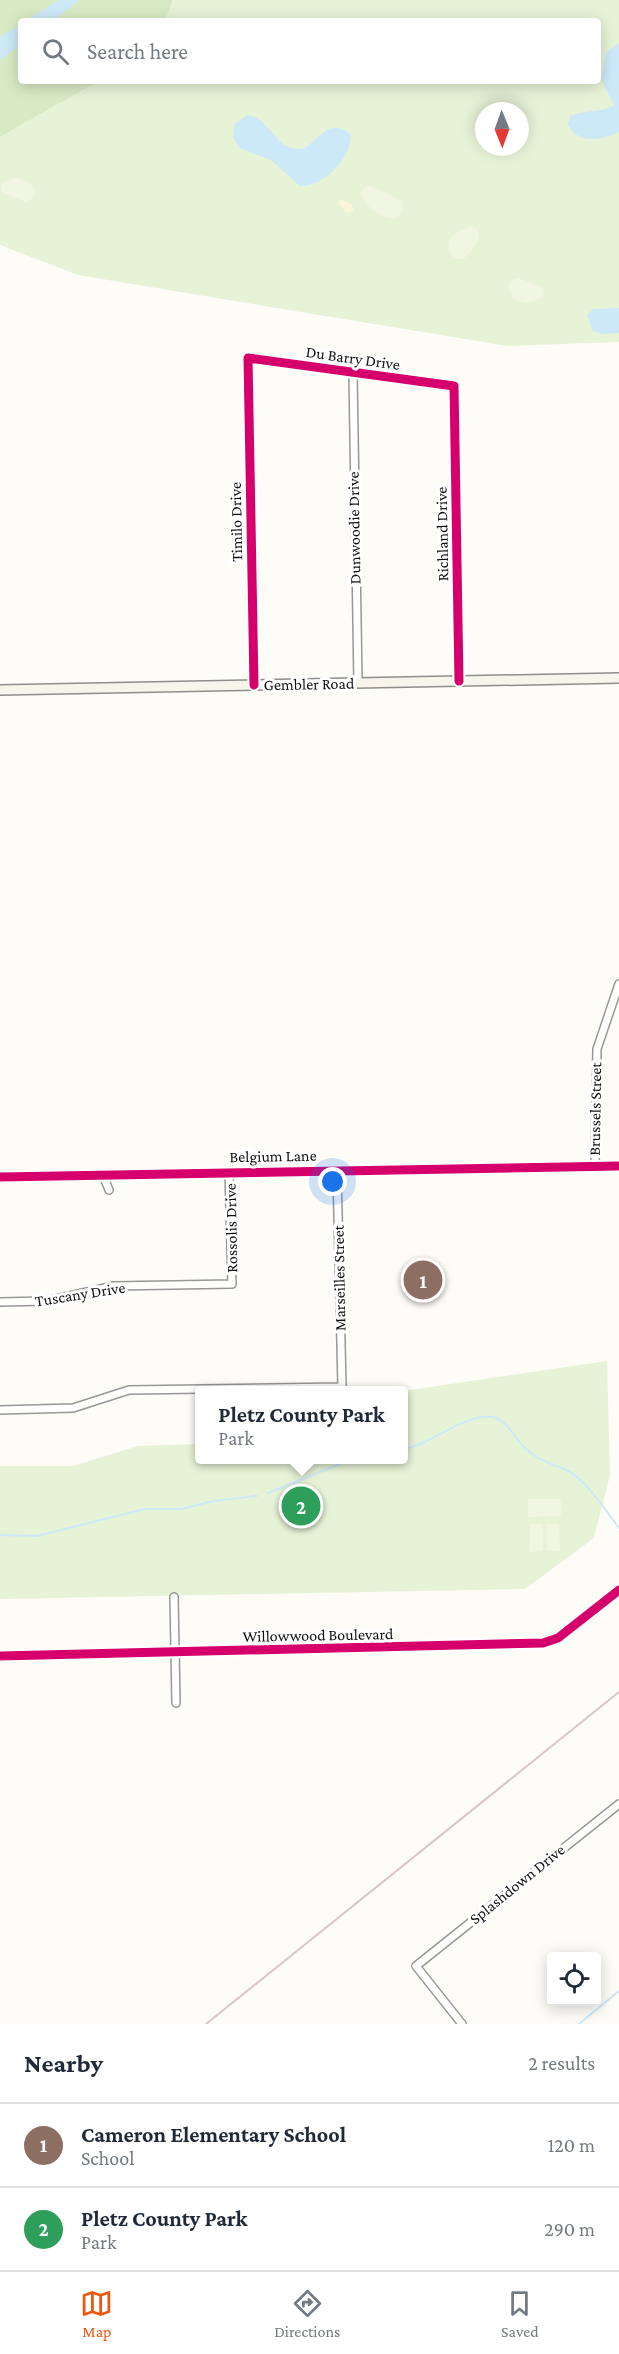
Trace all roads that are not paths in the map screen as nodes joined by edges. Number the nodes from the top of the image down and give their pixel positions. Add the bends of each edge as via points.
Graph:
1 (248, 358) joint
2 (353, 373) junction
3 (454, 386) joint
4 (619, 678) edge
5 (459, 681) junction
6 (358, 683) junction
7 (254, 685) junction
8 (0, 690) edge
9 (619, 984) edge
10 (595, 1166) junction
11 (619, 1166) edge
12 (336, 1170) junction
13 (230, 1172) junction
14 (104, 1175) junction
15 (0, 1177) edge
16 (108, 1190) dead end
17 (232, 1284) joint
18 (0, 1302) edge
19 (342, 1386) edge
20 (195, 1389) edge
21 (0, 1410) edge
22 (619, 1590) edge
23 (174, 1597) dead end
24 (175, 1653) junction
25 (0, 1656) edge
26 (176, 1703) dead end
27 (619, 1804) edge
28 (462, 2024) edge

1 - 2 street, Du Barry Drive
1 - 7 street, Timilo Drive
2 - 3 street, Du Barry Drive
2 - 6 street, Dunwoodie Drive
3 - 5 street, Richland Drive
4 - 5 main road, Gembler Road
5 - 6 main road, Gembler Road
6 - 7 main road, Gembler Road
7 - 8 main road, Gembler Road
9 - 10 street, Brussels Street via 600,1033 595,1064
10 - 11 street, Belgium Lane
10 - 12 street, Belgium Lane
12 - 13 street, Belgium Lane
12 - 19 street, Marseilles Street
13 - 14 street, Belgium Lane
13 - 17 street, Rossolis Drive
14 - 15 street, Belgium Lane
14 - 16 street
17 - 18 street, Tuscany Drive via 114,1286 47,1301
20 - 21 street, Marseilles Street via 129,1390 62,1410
22 - 24 street, Willowwood Boulevard via 558,1638 543,1643
23 - 24 street
24 - 25 street, Willowwood Boulevard
24 - 26 street
27 - 28 street, Splashdown Drive via 416,1966

